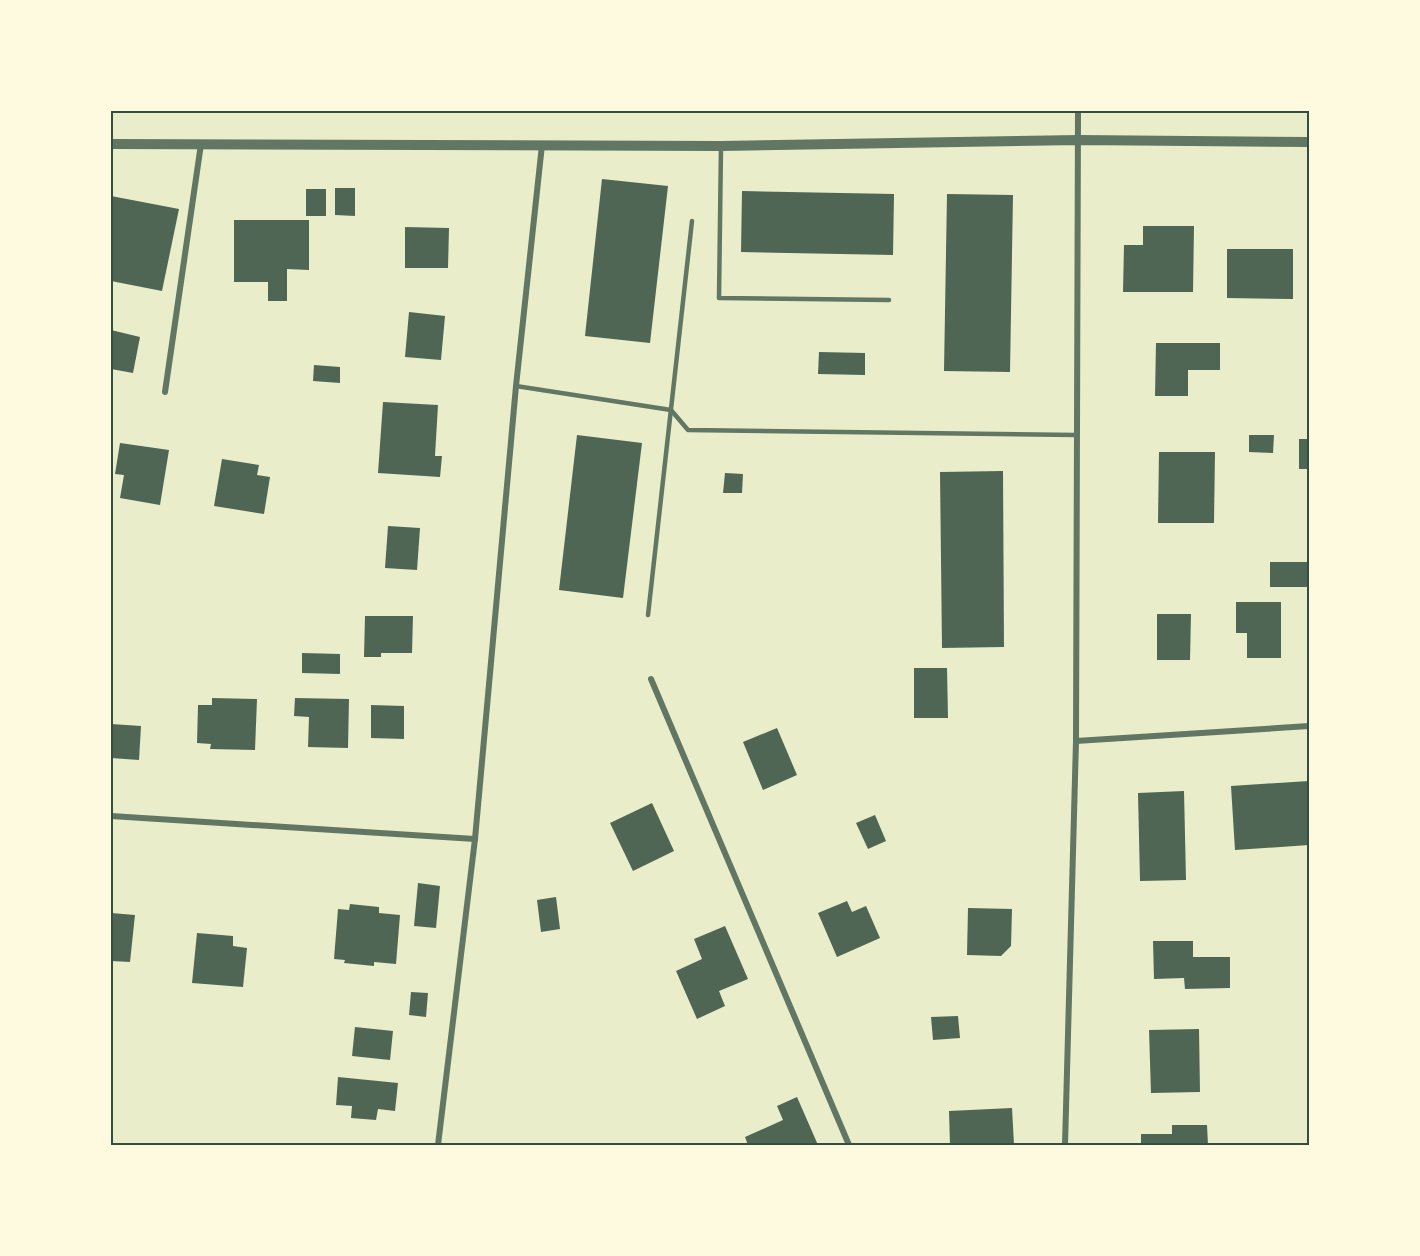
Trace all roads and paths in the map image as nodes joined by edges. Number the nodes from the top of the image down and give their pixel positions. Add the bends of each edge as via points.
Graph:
1 (1078, 111) edge
2 (1079, 140) junction
3 (1309, 142) edge
4 (111, 144) edge
5 (201, 144) junction
6 (542, 145) junction
7 (722, 146) junction
8 (692, 221) dead end
9 (889, 300) dead end
10 (516, 386) junction
11 (165, 392) dead end
12 (671, 410) junction
13 (1076, 435) junction
14 (648, 615) dead end
15 (651, 680) dead end
16 (1309, 726) edge
17 (1076, 741) junction
18 (111, 816) edge
19 (475, 839) junction
20 (438, 1145) edge
21 (849, 1145) edge
22 (1065, 1145) edge

1 - 2 street
2 - 3 street
2 - 7 street
2 - 13 street
4 - 5 street
5 - 6 street
5 - 11 street
6 - 7 street
6 - 10 street
7 - 9 lane via 719,298
8 - 12 lane
10 - 12 lane
10 - 19 street
12 - 13 lane via 688,430
12 - 14 lane
13 - 17 street
15 - 21 street
16 - 17 street
17 - 22 street
18 - 19 street
19 - 20 street

